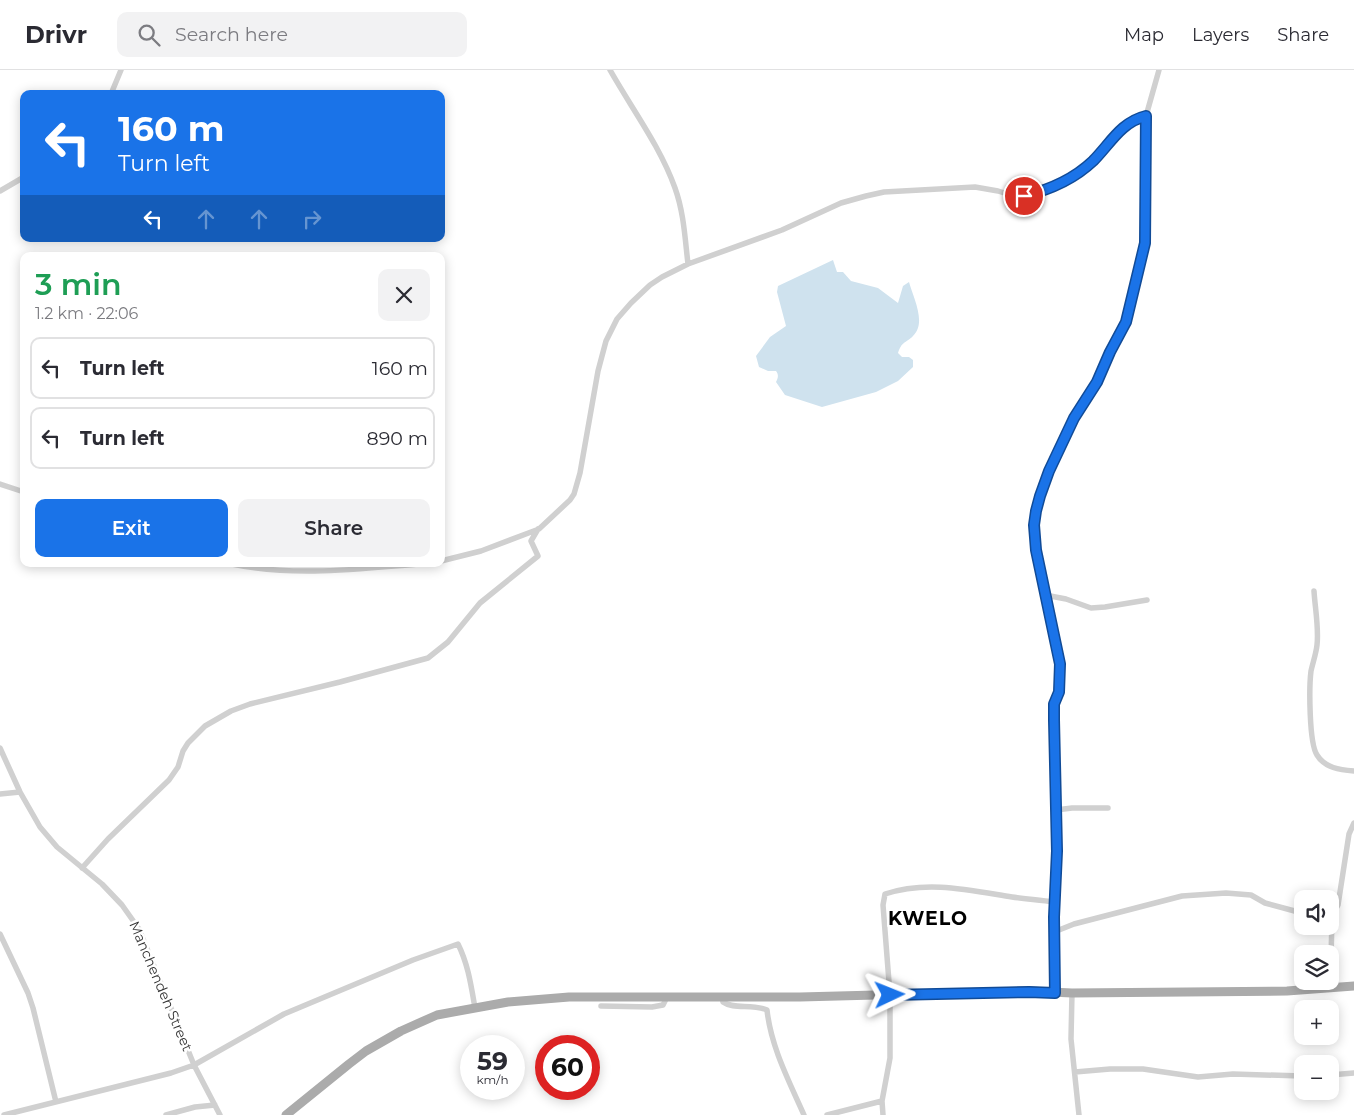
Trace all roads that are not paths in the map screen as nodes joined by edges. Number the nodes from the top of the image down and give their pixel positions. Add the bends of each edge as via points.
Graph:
1 (120, 70) edge
2 (610, 70) edge
3 (1159, 70) edge
4 (112, 90) edge
5 (1146, 116) junction
6 (20, 179) edge
7 (0, 191) edge
8 (688, 264) junction
9 (0, 484) edge
10 (20, 491) edge
11 (539, 529) junction
12 (445, 560) edge
13 (256, 567) edge
14 (379, 567) edge
15 (1314, 591) dead end
16 (1045, 594) junction
17 (1147, 600) dead end
18 (0, 748) edge
19 (1354, 771) edge
20 (20, 792) junction
21 (0, 794) edge
22 (1108, 808) dead end
23 (1056, 810) junction
24 (1354, 824) edge
25 (82, 868) junction
26 (1339, 899) edge
27 (1054, 902) junction
28 (1294, 911) edge
29 (1054, 932) junction
30 (0, 934) edge
31 (1354, 986) edge
32 (1339, 987) edge
33 (1299, 990) edge
34 (1055, 993) junction
35 (1072, 993) junction
36 (890, 995) junction
37 (667, 997) junction
38 (722, 997) junction
39 (601, 1006) dead end
40 (475, 1008) junction
41 (194, 1065) junction
42 (1074, 1072) junction
43 (1354, 1073) edge
44 (1339, 1074) edge
45 (1294, 1076) edge
46 (882, 1101) junction
47 (56, 1102) junction
48 (215, 1105) junction
49 (4, 1115) edge
50 (166, 1115) edge
51 (220, 1115) edge
52 (286, 1115) edge
53 (804, 1115) edge
54 (827, 1115) edge
55 (884, 1115) edge
56 (1079, 1115) edge

1 - 4 street
2 - 8 street via 667,168 676,190
3 - 5 street
5 - 8 street via 1127,123 1080,171 1037,193 1014,196 975,187 866,196
5 - 16 street via 1145,243 1126,322 1097,382 1074,418 1049,471 1036,511 1036,550
6 - 7 street
8 - 11 street via 650,285 617,319 606,341 598,370 574,494
9 - 10 street
11 - 12 street via 490,548
11 - 25 street via 531,541 538,556 480,603 448,642 428,658 250,704 205,726 188,743 168,780
13 - 14 street via 279,570
15 - 19 street via 1317,643 1310,690 1313,747 1324,763
16 - 17 street via 1091,608
16 - 23 street via 1060,664 1059,692 1054,704
18 - 20 street, Manchendeh Street
20 - 21 street
20 - 25 street, Manchendeh Street via 40,827
22 - 23 street
23 - 27 street
24 - 26 street via 1349,834
25 - 41 street, Manchendeh Street via 122,905 139,929
27 - 29 street
27 - 36 street via 955,887 902,889 885,894 883,905
28 - 29 street via 1265,903 1251,895 1182,896
29 - 34 street
30 - 47 street via 31,1000
31 - 32 main road
33 - 35 main road
34 - 35 main road
34 - 36 main road
35 - 42 street
36 - 38 main road
36 - 46 street via 890,1058
37 - 38 main road
37 - 39 street via 663,1005 652,1007
37 - 40 main road via 569,997
38 - 53 street via 723,1002 729,1005 756,1006 767,1010 769,1030
40 - 41 street via 471,980 458,944 284,1014
40 - 52 main road via 437,1016 389,1037 349,1064
41 - 47 street
41 - 48 street, Manchendeh Street
42 - 45 street via 1143,1069 1198,1077 1233,1074
42 - 56 street
43 - 44 street
46 - 54 street
46 - 55 street
47 - 49 street
48 - 50 street
48 - 51 street, Manchendeh Street

